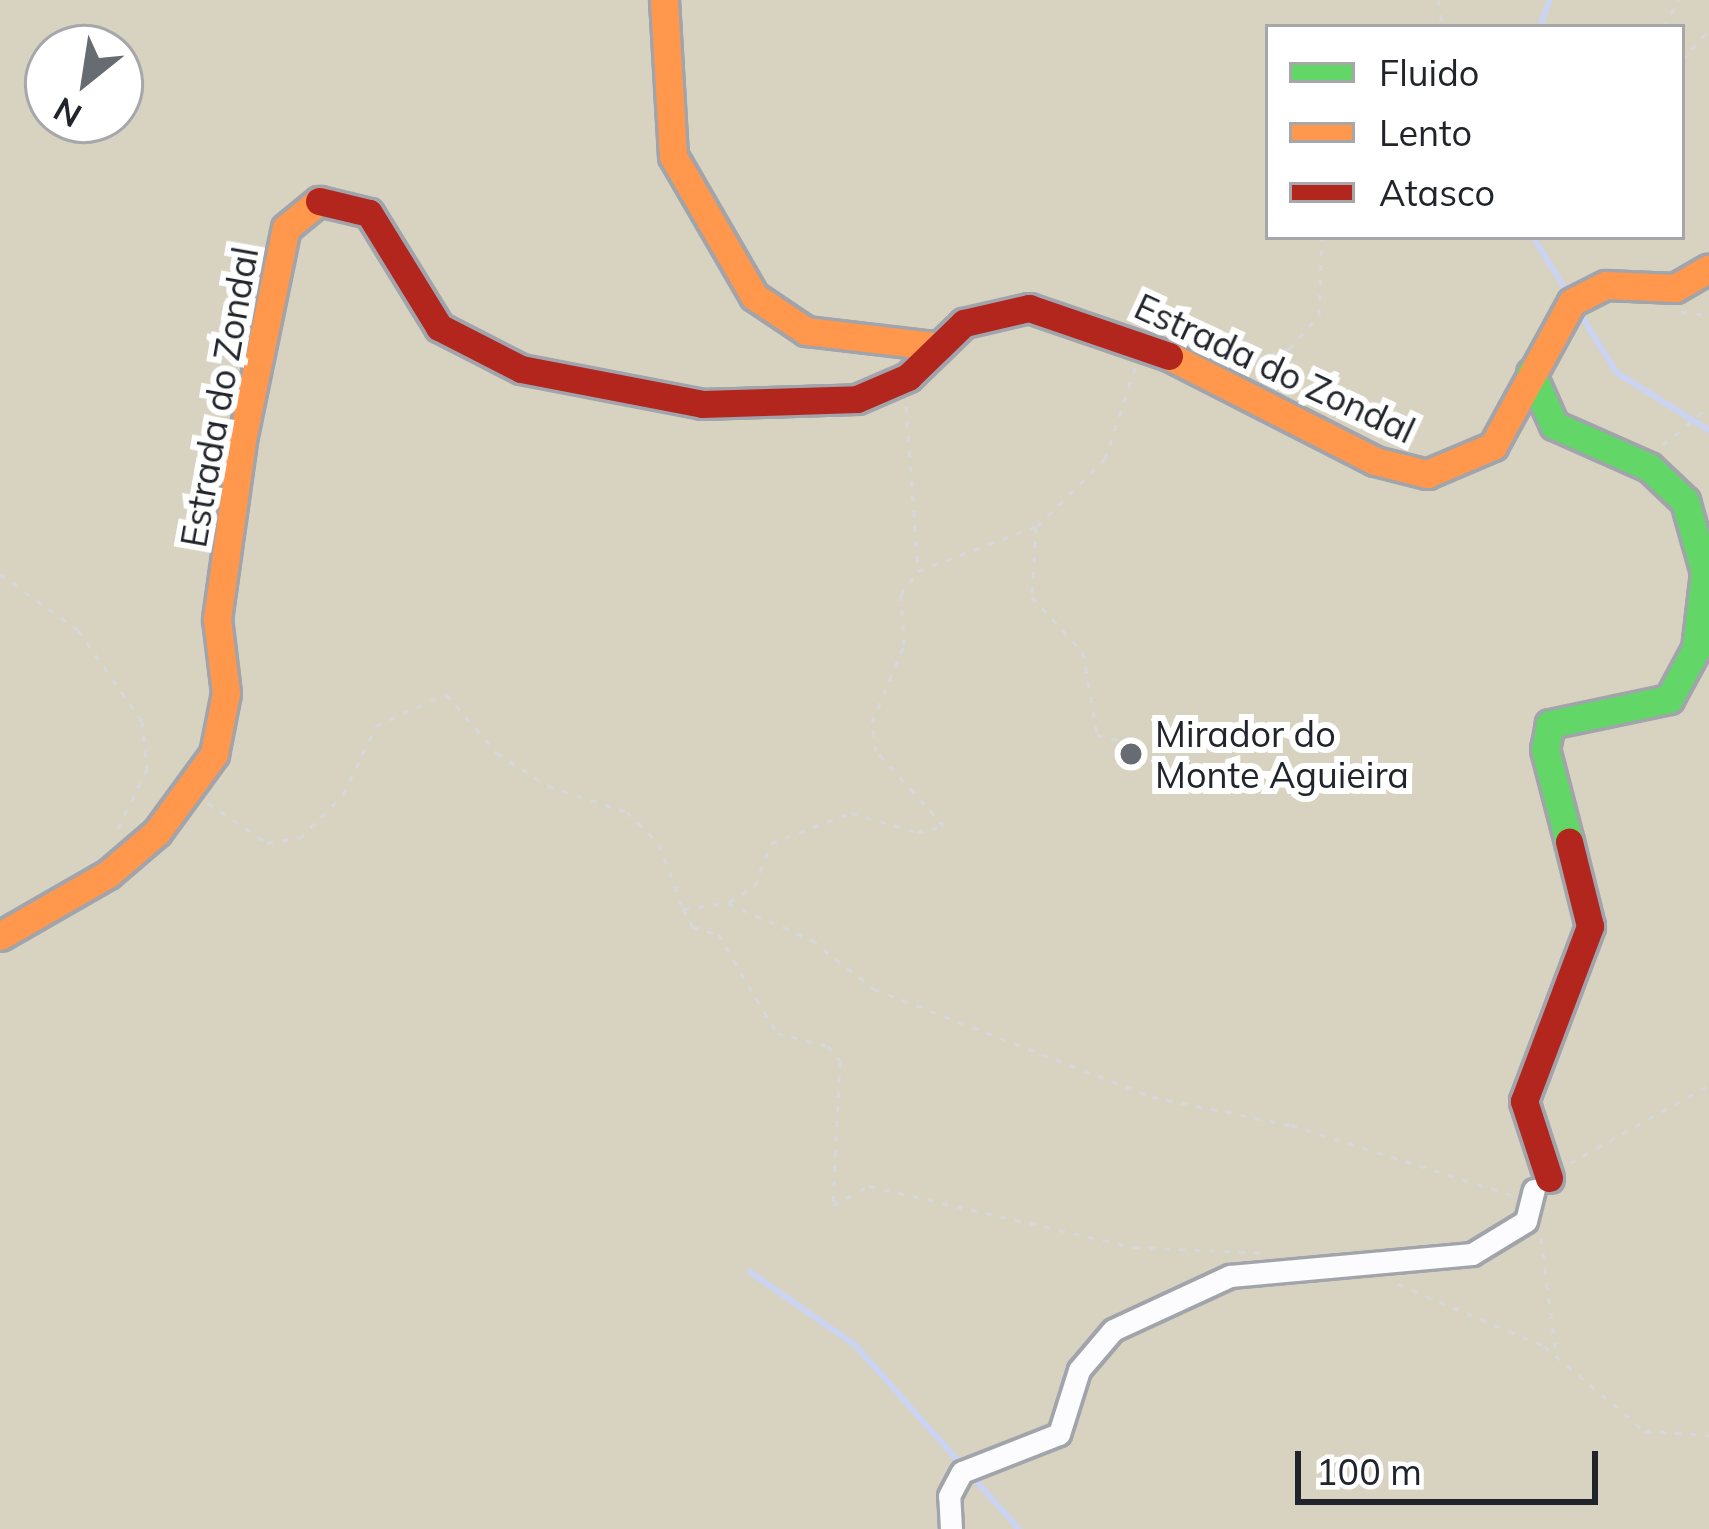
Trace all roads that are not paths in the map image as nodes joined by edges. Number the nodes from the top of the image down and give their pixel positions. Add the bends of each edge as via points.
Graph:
1 (664, 0) edge
2 (1709, 268) edge
3 (934, 346) junction
4 (1531, 373) junction
5 (0, 936) edge
6 (1533, 1198) joint
7 (951, 1529) edge

1 - 3 street via 673,156 754,296 806,332 914,336
2 - 4 street, Estrada do Zondal via 1676,288 1588,293 1543,343
3 - 4 street, Estrada do Zondal via 964,323 1029,308 1139,341 1375,461 1426,475 1493,446
3 - 5 street, Estrada do Zondal via 908,376 857,399 702,404 521,369 439,327 369,213 340,198 309,202 286,228 243,435 217,619 224,723 192,791 108,874
4 - 6 street via 1565,433 1649,467 1685,500 1699,533 1699,628 1669,699 1550,724 1545,749 1590,926 1524,1101
6 - 7 street via 1472,1254 1230,1276 1113,1330 1079,1370 1059,1434 962,1472 949,1496

